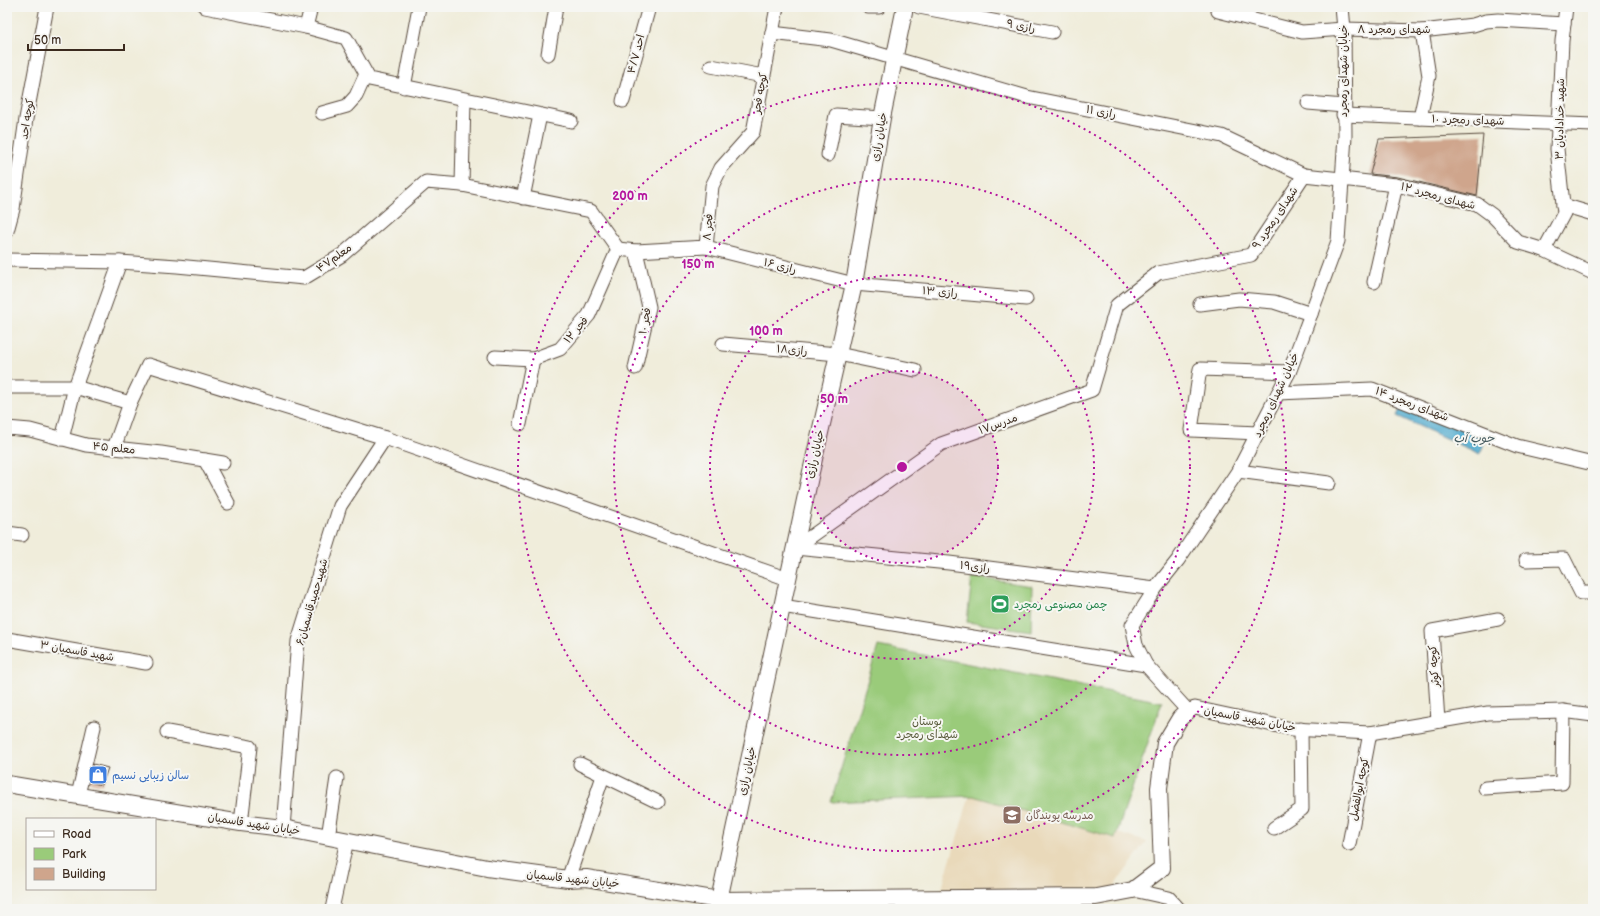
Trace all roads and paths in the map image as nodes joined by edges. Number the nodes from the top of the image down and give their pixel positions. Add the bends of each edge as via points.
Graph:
1 (47, 7) edge
2 (205, 7) edge
3 (311, 7) edge
4 (419, 7) edge
5 (556, 7) edge
6 (649, 7) edge
7 (777, 7) edge
8 (868, 7) edge
9 (879, 7) edge
10 (905, 7) edge
11 (919, 7) edge
12 (1217, 7) edge
13 (1342, 7) edge
14 (1566, 7) edge
15 (1564, 24) junction
16 (306, 27) junction
17 (1344, 29) junction
18 (1422, 31) junction
19 (772, 32) junction
20 (1052, 32) dead end
21 (548, 54) dead end
22 (894, 57) junction
23 (710, 66) dead end
24 (366, 74) junction
25 (763, 76) junction
26 (404, 87) junction
27 (464, 100) junction
28 (623, 101) dead end
29 (1308, 103) dead end
30 (1344, 111) junction
31 (322, 113) dead end
32 (540, 114) junction
33 (882, 118) junction
34 (1420, 118) junction
35 (571, 121) dead end
36 (1558, 123) junction
37 (1593, 125) edge
38 (828, 155) dead end
39 (721, 168) joint
40 (1304, 175) junction
41 (1343, 179) junction
42 (462, 185) junction
43 (1396, 185) junction
44 (523, 198) junction
45 (1563, 205) junction
46 (1593, 214) edge
47 (7, 231) edge
48 (706, 247) junction
49 (618, 250) junction
50 (1544, 250) junction
51 (636, 251) junction
52 (7, 260) edge
53 (120, 262) junction
54 (1593, 273) edge
55 (1158, 274) joint
56 (1374, 282) dead end
57 (854, 284) junction
58 (1026, 300) dead end
59 (1200, 304) dead end
60 (1311, 314) junction
61 (723, 344) dead end
62 (838, 354) junction
63 (495, 357) dead end
64 (533, 360) junction
65 (635, 368) dead end
66 (915, 370) dead end
67 (1289, 372) junction
68 (7, 387) edge
69 (75, 387) junction
70 (1278, 393) junction
71 (130, 403) junction
72 (520, 424) dead end
73 (7, 428) edge
74 (1258, 433) junction
75 (384, 438) junction
76 (62, 439) junction
77 (114, 448) junction
78 (204, 460) junction
79 (223, 464) dead end
80 (1593, 464) edge
81 (1238, 471) junction
82 (1329, 484) dead end
83 (228, 503) dead end
84 (7, 532) edge
85 (22, 535) dead end
86 (795, 548) junction
87 (1526, 560) dead end
88 (788, 579) junction
89 (1155, 588) junction
90 (1593, 593) edge
91 (782, 606) junction
92 (1498, 619) dead end
93 (7, 639) edge
94 (146, 663) dead end
95 (1146, 665) junction
96 (1188, 711) junction
97 (1563, 711) junction
98 (1593, 715) edge
99 (1438, 721) junction
100 (94, 727) dead end
101 (1301, 729) junction
102 (167, 732) dead end
103 (1370, 733) junction
104 (580, 764) dead end
105 (604, 776) junction
106 (337, 778) dead end
107 (7, 784) edge
108 (1485, 788) dead end
109 (78, 795) junction
110 (658, 802) dead end
111 (241, 823) junction
112 (283, 828) junction
113 (1274, 828) dead end
114 (328, 837) junction
115 (347, 840) junction
116 (1348, 844) dead end
117 (568, 878) junction
118 (1133, 890) junction
119 (715, 903) edge
120 (332, 909) edge
121 (1179, 909) edge

1 - 47 street, کوچه احد via 26,119 13,209
2 - 16 street
3 - 16 street
4 - 26 street
5 - 21 street
6 - 28 street, احد ۴/۷
7 - 19 street, کوچه فجر
8 - 9 street
10 - 22 street, خیابان رازی
11 - 20 street, رازی ۹
12 - 17 street, شهدای رمجرد ۸ via 1218,11 1302,32
13 - 17 street, خیابان شهدای رمجرد
14 - 15 street, شهید خدادادیان ۳
15 - 18 street, شهدای رمجرد ۸ via 1498,20
15 - 36 street, شهید خدادادیان ۳
16 - 24 street via 346,38
17 - 18 street, شهدای رمجرد ۸
17 - 30 street, خیابان شهدای رمجرد
18 - 34 street via 1428,76
19 - 22 street, رازی ۱۱ via 831,40
19 - 25 street, کوچه فجر
22 - 33 street, خیابان رازی
22 - 40 street, رازی ۱۱ via 1027,97 1222,136
23 - 25 street
24 - 26 street via 369,79
24 - 31 street via 356,96 346,106
25 - 39 street, کوچه فجر via 753,132
26 - 27 street
27 - 32 street
27 - 42 street
29 - 30 street, شهدای رمجرد ۱۰
30 - 34 street, شهدای رمجرد ۱۰
30 - 41 street, خیابان شهدای رمجرد
32 - 35 street
32 - 44 street
33 - 38 street via 836,114
33 - 57 street, خیابان رازی
34 - 36 street, شهدای رمجرد ۱۰
36 - 37 street, شهدای رمجرد ۱۰
36 - 45 street, شهید خدادادیان ۳ via 1557,149
39 - 48 street, فجر ۸ via 712,186
40 - 41 street, شهدای رمجرد ۹
40 - 55 street, شهدای رمجرد ۹ via 1251,254
41 - 43 street, شهدای رمجرد ۱۲
41 - 60 street, خیابان شهدای رمجرد via 1338,241
42 - 44 street, معلم۴۷
42 - 53 street, معلم۴۷ via 426,182 342,255 304,278
43 - 50 street, شهدای رمجرد ۱۲ via 1477,204 1492,215 1518,242
43 - 56 street
44 - 49 street, معلم۴۷ via 591,211
45 - 46 street
45 - 50 street, شهید خدادادیان ۳ via 1564,213
48 - 51 street, فجر ۸
48 - 57 street, رازی ۱۶
49 - 51 street, فجر ۸
49 - 64 street, فجر ۱۲ via 589,315 560,350
50 - 54 street, شهدای رمجرد ۱۲
51 - 65 street, فجر ۱۰ via 649,307
52 - 53 street, معلم۴۷
53 - 69 street
55 - 86 street, مدرس۱۷ via 1117,305 1092,390 940,444
57 - 58 street, رازی ۱۳
57 - 62 street, خیابان رازی
59 - 60 street via 1239,300 1274,302
60 - 67 street, خیابان شهدای رمجرد
61 - 62 street, رازی۱۸
62 - 66 street, رازی۱۸
62 - 86 street, خیابان رازی
63 - 64 street, فجر ۱۲
64 - 72 street
67 - 70 street, خیابان شهدای رمجرد
67 - 74 street via 1200,369 1191,430
68 - 69 street
69 - 71 street
69 - 76 street
70 - 74 street, خیابان شهدای رمجرد
70 - 80 street, شهدای رمجرد ۱۴ via 1372,388 1517,446
71 - 75 street via 148,365
71 - 77 street
73 - 76 street, معلم ۴۵ via 30,430
74 - 81 street, خیابان شهدای رمجرد
75 - 88 street
75 - 112 street, شهیدحمیدقاسمیان۶ via 340,506 298,641
76 - 77 street, معلم ۴۵
77 - 78 street, معلم ۴۵
78 - 79 street, معلم ۴۵
78 - 83 street
81 - 82 street
81 - 89 street, خیابان شهدای رمجرد via 1178,560
84 - 85 street
86 - 88 street, خیابان رازی
86 - 89 street, رازی۱۹ via 949,563
87 - 90 street via 1564,559 1581,593
88 - 91 street, خیابان رازی
89 - 95 street, خیابان شهدای رمجرد via 1132,625 1136,645
91 - 95 street
91 - 119 street, خیابان رازی
92 - 99 street, کوچه کوثر via 1432,631
93 - 94 street, شهید قاسمیان ۳
95 - 96 street, خیابان شهدای رمجرد
96 - 101 street, خیابان شهید قاسمیان via 1195,708
96 - 118 street, خیابان شهید قاسمیان via 1180,718 1165,743 1160,788 1162,868
97 - 98 street, خیابان شهید قاسمیان
97 - 99 street, خیابان شهید قاسمیان via 1488,713
97 - 108 street via 1562,783
99 - 103 street, خیابان شهید قاسمیان
100 - 109 street
101 - 103 street, خیابان شهید قاسمیان
101 - 113 street via 1302,809
102 - 111 street via 250,747
103 - 116 street, کوچه ابوالفضل
104 - 105 street
105 - 110 street
105 - 117 street
106 - 114 street
107 - 109 street, خیابان شهید قاسمیان
109 - 111 street, خیابان شهید قاسمیان
111 - 112 street, خیابان شهید قاسمیان
112 - 114 street, خیابان شهید قاسمیان
114 - 115 street, خیابان شهید قاسمیان
115 - 117 street, خیابان شهید قاسمیان via 487,868
115 - 120 street
117 - 119 street, خیابان شهید قاسمیان via 586,878
118 - 119 street, خیابان شهید قاسمیان via 1096,897
118 - 121 street via 1169,898

